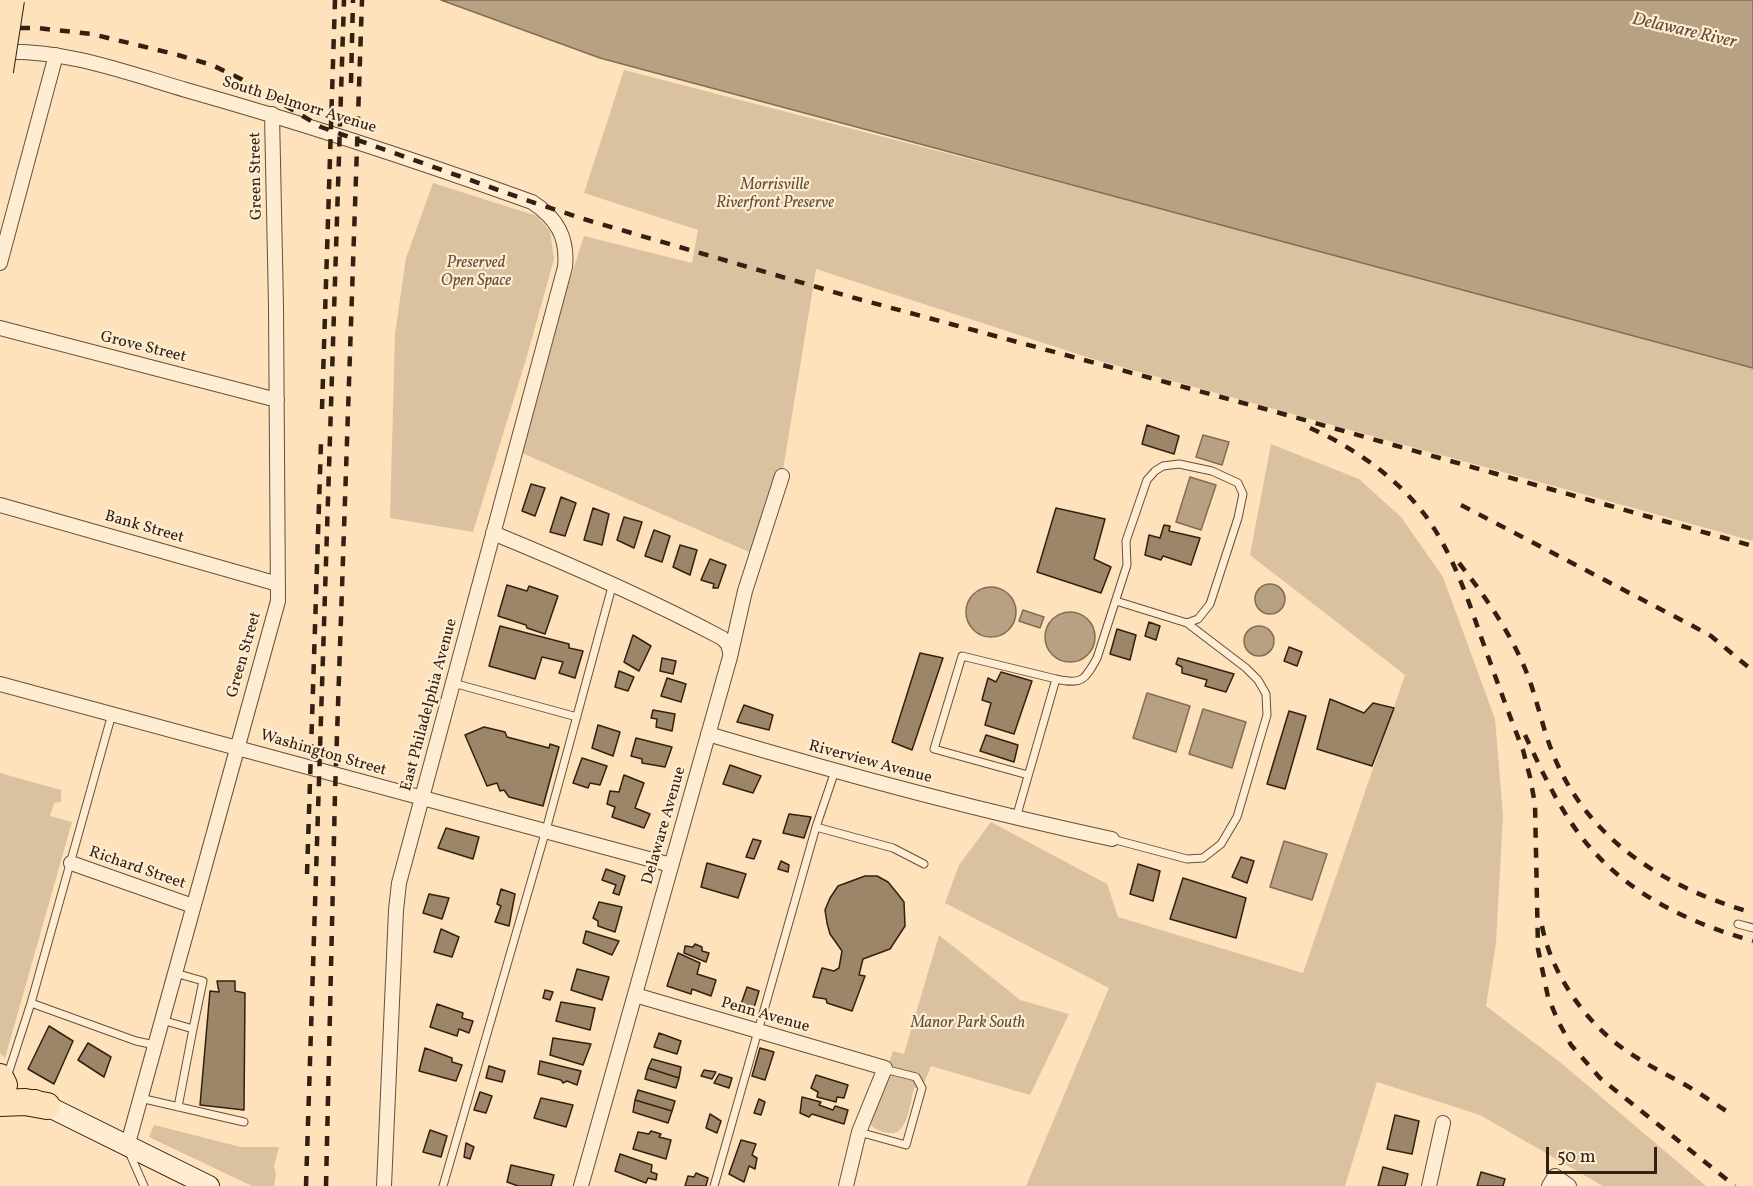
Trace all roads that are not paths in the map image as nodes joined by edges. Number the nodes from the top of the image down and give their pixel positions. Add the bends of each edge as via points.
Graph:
1 (11, 0) edge
2 (0, 52) edge
3 (56, 55) junction
4 (0, 71) edge
5 (272, 114) junction
6 (564, 242) joint
7 (0, 263) edge
8 (0, 328) edge
9 (277, 400) junction
10 (782, 476) dead end
11 (0, 505) edge
12 (493, 533) junction
13 (613, 583) junction
14 (278, 584) junction
15 (1116, 601) junction
16 (1187, 622) junction
17 (730, 652) junction
18 (1056, 679) junction
19 (453, 683) junction
20 (0, 684) edge
21 (112, 714) junction
22 (577, 717) junction
23 (708, 734) junction
24 (237, 747) junction
25 (835, 771) junction
26 (1028, 775) junction
27 (422, 798) junction
28 (1020, 819) junction
29 (816, 827) junction
30 (546, 830) junction
31 (1112, 839) joint
32 (71, 863) junction
33 (924, 864) dead end
34 (672, 865) junction
35 (193, 906) junction
36 (1738, 924) dead end
37 (1753, 928) edge
38 (175, 973) junction
39 (635, 995) junction
40 (32, 1003) junction
41 (162, 1020) junction
42 (193, 1029) junction
43 (759, 1032) junction
44 (155, 1045) junction
45 (884, 1070) junction
46 (1, 1087) edge
47 (140, 1098) junction
48 (46, 1106) joint
49 (178, 1107) junction
50 (244, 1122) dead end
51 (1443, 1123) dead end
52 (859, 1132) junction
53 (127, 1147) junction
54 (198, 1183) edge
55 (144, 1186) edge
56 (384, 1186) edge
57 (443, 1186) edge
58 (581, 1186) edge
59 (714, 1186) edge
60 (846, 1186) edge
61 (1429, 1186) edge
62 (1549, 1186) edge
63 (1569, 1186) edge

1 - 4 highway, bridge
2 - 3 street, South Delmorr Avenue
3 - 5 street, South Delmorr Avenue
3 - 7 street
5 - 6 street, South Delmorr Avenue via 532,202 553,218
5 - 9 street, Green Street
6 - 12 street, East Philadelphia Avenue via 565,267
8 - 9 street, Grove Street
9 - 14 street, Green Street
10 - 17 street, Delaware Avenue
11 - 14 street, Bank Street
12 - 13 street
12 - 19 street, East Philadelphia Avenue
13 - 17 street via 722,638
13 - 22 lane
14 - 24 street, Green Street via 278,601
15 - 16 lane
15 - 16 lane via 1127,565 1126,541 1147,480 1163,466 1179,464 1212,471 1238,483 1243,494 1210,604 1198,619
15 - 18 lane via 1090,671 1082,680 1072,683
16 - 31 lane via 1246,668 1266,694 1267,715 1237,817 1221,844 1203,858 1187,860
17 - 23 street, Delaware Avenue
18 - 26 lane
18 - 26 lane via 962,656 934,749
19 - 22 lane
19 - 27 street, East Philadelphia Avenue
20 - 21 street, Washington Street
21 - 24 street, Washington Street
21 - 32 lane
22 - 30 lane
23 - 25 street, Riverview Avenue
23 - 34 street, Delaware Avenue
24 - 27 street, Washington Street
24 - 35 street, Green Street
25 - 28 street, Riverview Avenue
25 - 29 lane
26 - 28 lane
27 - 30 street, Washington Street
27 - 56 street, East Philadelphia Avenue via 399,882 396,910
28 - 31 street, Riverview Avenue
29 - 33 lane via 892,849
29 - 43 lane
30 - 34 street, Washington Street
30 - 57 lane
32 - 35 street, Richard Street
32 - 40 lane
34 - 39 street, Delaware Avenue
35 - 38 street, Green Street
36 - 37 lane
38 - 41 street, Green Street
38 - 42 lane via 203,981
39 - 43 street, Penn Avenue
39 - 58 street, Delaware Avenue
40 - 44 lane
40 - 46 lane
41 - 42 lane
41 - 44 street, Green Street
42 - 49 lane
43 - 45 street, Penn Avenue
43 - 59 lane
44 - 47 street, Green Street
45 - 52 street
45 - 52 lane via 916,1077 922,1088 906,1145
46 - 48 highway via 25,1102
47 - 49 lane
47 - 53 street, Green Street
48 - 53 main road
49 - 50 lane
51 - 61 street
52 - 60 street
53 - 54 main road
53 - 55 lane
62 - 63 street via 1556,1176

